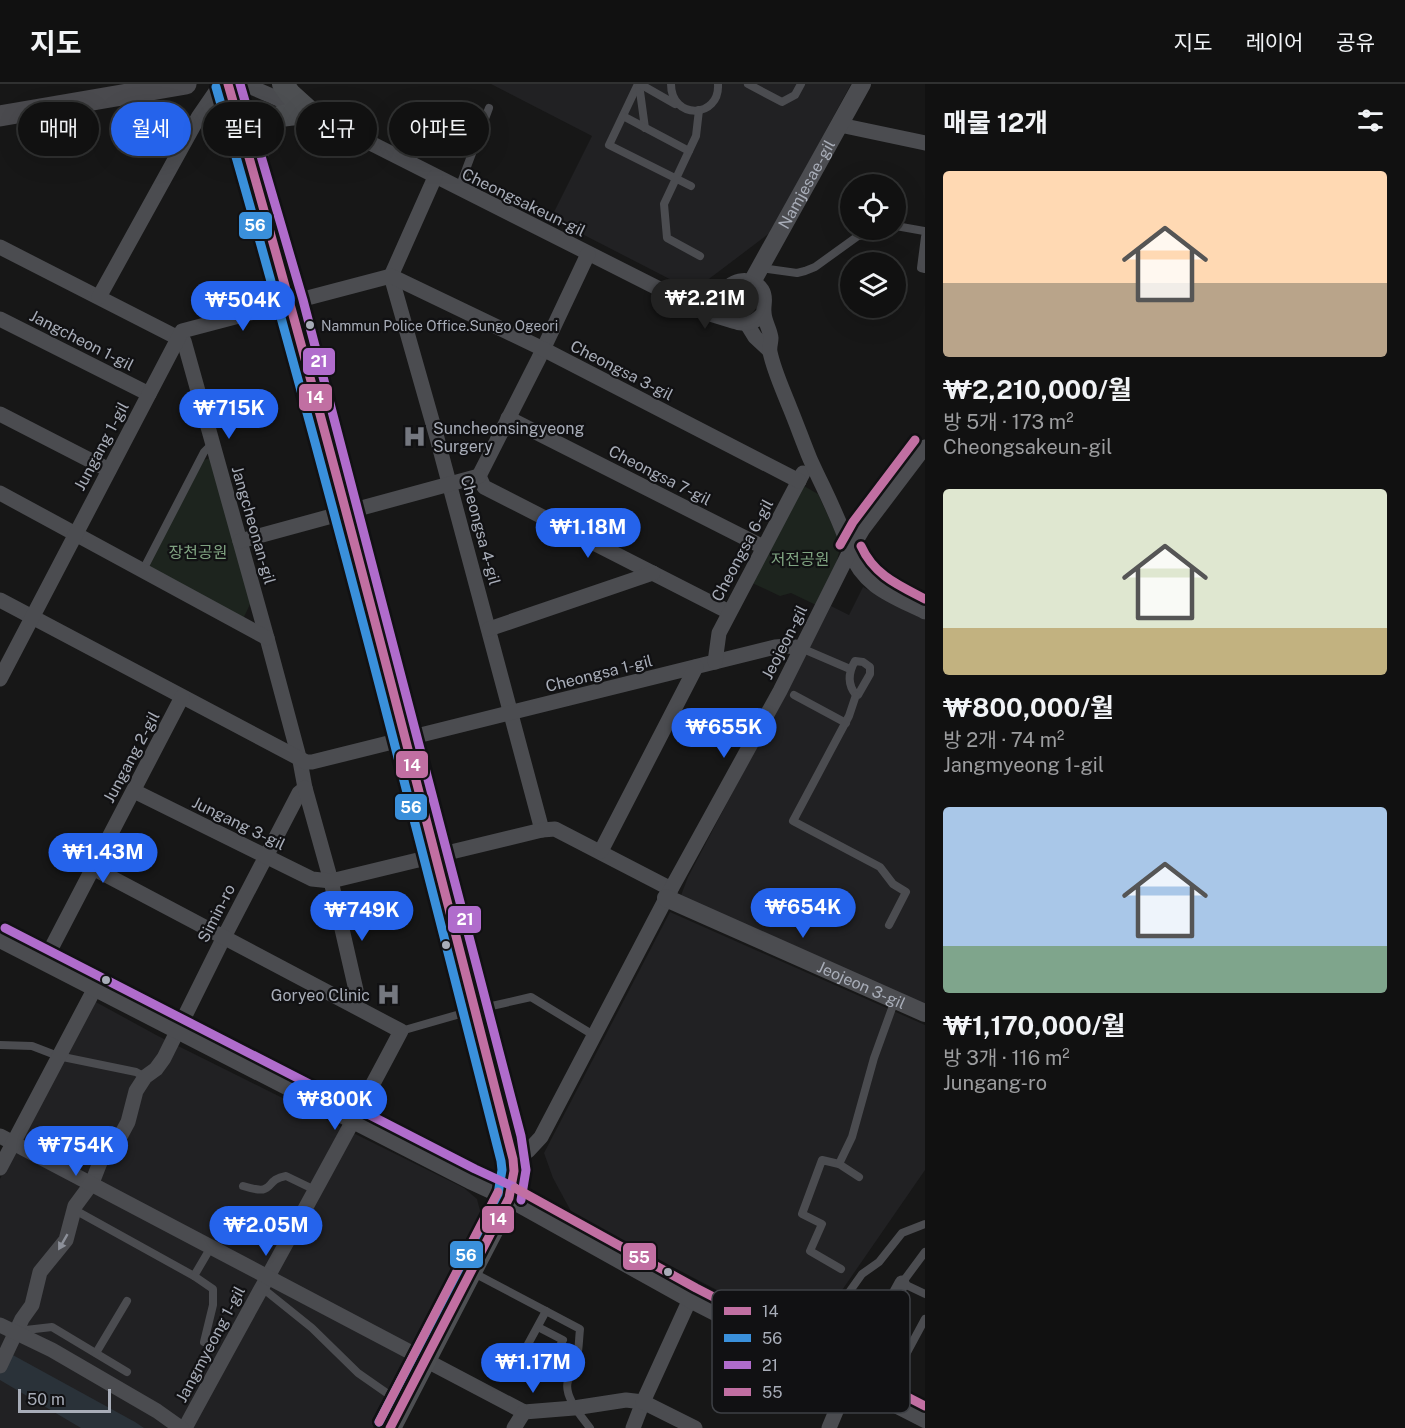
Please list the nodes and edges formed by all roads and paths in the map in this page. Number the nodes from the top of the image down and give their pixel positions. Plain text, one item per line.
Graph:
1 (186, 84) edge
2 (221, 84) edge
3 (228, 84) edge
4 (244, 84) edge
5 (283, 84) edge
6 (639, 84) edge
7 (670, 84) edge
8 (718, 84) edge
9 (748, 84) edge
10 (801, 84) edge
11 (862, 84) edge
12 (152, 88) edge
13 (299, 102) edge
14 (296, 107) edge
15 (683, 108) junction
16 (699, 110) junction
17 (296, 114) edge
18 (0, 116) edge
19 (623, 116) junction
20 (840, 125) junction
21 (645, 128) junction
22 (925, 143) edge
23 (377, 147) edge
24 (689, 151) junction
25 (471, 156) edge
26 (435, 177) junction
27 (255, 179) junction
28 (675, 179) junction
29 (691, 186) dead end
30 (458, 189) junction
31 (906, 228) edge
32 (925, 235) edge
33 (852, 240) edge
34 (0, 247) edge
35 (588, 254) junction
36 (700, 256) dead end
37 (925, 269) edge
38 (756, 275) junction
39 (391, 276) junction
40 (723, 296) junction
41 (99, 297) junction
42 (291, 303) junction
43 (691, 304) junction
44 (764, 312) junction
45 (0, 319) edge
46 (740, 322) junction
47 (178, 338) junction
48 (543, 349) junction
49 (769, 350) junction
50 (148, 394) junction
51 (0, 414) edge
52 (508, 418) junction
53 (213, 443) junction
54 (925, 447) edge
55 (811, 459) junction
56 (109, 470) junction
57 (479, 476) junction
58 (799, 481) junction
59 (450, 485) junction
60 (0, 493) edge
61 (345, 512) junction
62 (76, 533) junction
63 (240, 541) junction
64 (763, 547) junction
65 (850, 551) junction
66 (143, 570) junction
67 (653, 573) junction
68 (0, 600) edge
69 (729, 612) junction
70 (925, 612) edge
71 (33, 617) junction
72 (489, 629) junction
73 (267, 638) junction
74 (801, 648) junction
75 (715, 662) junction
76 (696, 667) junction
77 (850, 669) junction
78 (0, 679) edge
79 (794, 695) dead end
80 (856, 695) junction
81 (182, 697) junction
82 (511, 713) junction
83 (846, 723) junction
84 (406, 739) junction
85 (300, 760) junction
86 (305, 788) junction
87 (134, 791) junction
88 (542, 830) junction
89 (601, 851) junction
90 (265, 857) junction
91 (435, 857) junction
92 (93, 868) junction
93 (331, 882) junction
94 (669, 894) junction
95 (889, 925) dead end
96 (224, 937) junction
97 (0, 939) edge
98 (44, 962) junction
99 (95, 988) junction
100 (896, 999) junction
101 (357, 1008) junction
102 (474, 1010) junction
103 (925, 1013) edge
104 (178, 1029) junction
105 (401, 1031) junction
106 (595, 1036) junction
107 (0, 1045) edge
108 (58, 1056) junction
109 (145, 1077) junction
110 (354, 1120) junction
111 (6, 1139) edge
112 (513, 1159) junction
113 (839, 1164) junction
114 (0, 1168) edge
115 (859, 1177) dead end
116 (92, 1183) junction
117 (243, 1186) dead end
118 (315, 1190) junction
119 (509, 1198) junction
120 (73, 1209) junction
121 (925, 1224) edge
122 (212, 1246) junction
123 (925, 1252) edge
124 (841, 1269) dead end
125 (471, 1271) junction
126 (194, 1276) junction
127 (264, 1282) junction
128 (902, 1282) junction
129 (851, 1290) edge
130 (898, 1290) edge
131 (925, 1294) edge
132 (690, 1299) junction
133 (127, 1301) dead end
134 (712, 1310) edge
135 (546, 1311) junction
136 (925, 1319) edge
137 (0, 1325) edge
138 (537, 1327) junction
139 (14, 1337) junction
140 (204, 1342) dead end
141 (910, 1347) edge
142 (96, 1353) junction
143 (521, 1357) dead end
144 (425, 1360) junction
145 (0, 1366) edge
146 (127, 1372) dead end
147 (544, 1376) dead end
148 (643, 1402) junction
149 (403, 1404) junction
150 (574, 1408) junction
151 (910, 1411) edge
152 (524, 1412) junction
153 (835, 1413) edge
154 (925, 1419) edge
155 (181, 1428) edge
156 (185, 1428) edge
157 (390, 1428) edge
158 (514, 1428) edge
159 (590, 1428) edge
160 (633, 1428) edge
161 (695, 1428) edge
162 (829, 1428) edge

1 - 12 main road
2 - 41 street
3 - 27 main road
4 - 14 street, Cheongsakeun-gil
5 - 13 main road
6 - 15 lane
6 - 19 lane
6 - 21 lane
7 - 15 lane
8 - 16 lane
9 - 10 lane
11 - 20 street, Namjesae-gil
12 - 18 main road
15 - 16 lane
16 - 24 lane
17 - 27 main road
19 - 21 lane
19 - 28 lane
20 - 22 street
20 - 38 street, Namjesae-gil
21 - 24 lane
23 - 26 street, Cheongsakeun-gil
24 - 28 lane
25 - 30 lane
26 - 30 street, Cheongsakeun-gil
26 - 39 street
27 - 42 main road
28 - 29 lane
28 - 36 lane
30 - 35 street, Cheongsakeun-gil
31 - 32 lane
32 - 37 lane
33 - 38 lane
34 - 41 street
35 - 43 street, Cheongsakeun-gil
35 - 48 street
38 - 40 street
38 - 44 street
39 - 42 street
39 - 48 street, Cheongsa 3-gil
39 - 59 street, Cheongsa 4-gil
40 - 43 street
40 - 46 street
41 - 47 street
42 - 47 street
42 - 61 main road
43 - 46 street, Cheongsakeun-gil
44 - 46 street
44 - 49 street
45 - 50 street, Jangcheon 1-gil
46 - 49 street
47 - 50 street, Jungang 1-gil
47 - 53 street, Jangcheonan-gil
48 - 52 street
48 - 58 street, Cheongsa 3-gil
49 - 55 street
50 - 56 street, Jungang 1-gil
51 - 56 street
52 - 57 street
52 - 64 street, Cheongsa 7-gil
53 - 63 street, Jangcheonan-gil
53 - 66 lane
54 - 65 street, Jeojeon-gil
55 - 58 street, Cheongsa 6-gil
55 - 65 street
56 - 62 street, Jungang 1-gil
57 - 59 street
57 - 67 street
58 - 64 street, Cheongsa 6-gil
59 - 61 street
59 - 72 street, Cheongsa 4-gil
60 - 62 street
61 - 63 street
61 - 84 main road
62 - 66 street
62 - 71 street, Jungang 1-gil
63 - 73 street, Jangcheonan-gil
64 - 69 street, Cheongsa 6-gil
65 - 70 street
65 - 74 street, Jeojeon-gil
66 - 73 street
67 - 69 street
67 - 72 street
68 - 71 street
69 - 75 street, Cheongsa 6-gil
71 - 78 street, Jungang 1-gil
71 - 81 street
72 - 82 street, Cheongsa 4-gil
73 - 85 street, Jangcheonan-gil
74 - 75 street, Cheongsa 1-gil
74 - 77 lane
74 - 94 street, Jeojeon-gil
75 - 76 street, Cheongsa 1-gil
76 - 82 street, Cheongsa 1-gil
76 - 89 street
77 - 80 lane
77 - 80 lane
79 - 83 lane
80 - 83 lane
81 - 85 street
81 - 87 street, Jungang 2-gil
82 - 84 street, Cheongsa 1-gil
82 - 88 street, Cheongsa 4-gil
83 - 95 lane
84 - 85 street
84 - 91 main road
85 - 86 street
86 - 90 street, Simin-ro
86 - 93 street
87 - 90 street, Jungang 3-gil
87 - 92 street, Jungang 2-gil
88 - 89 street, Jeojeon 3-gil
88 - 91 street, Jeojeon 3-gil
89 - 94 street, Jeojeon 3-gil
90 - 93 street, Jungang 3-gil
90 - 96 street, Simin-ro
91 - 93 street, Jungang 3-gil
91 - 102 main road
92 - 96 street
92 - 98 street, Jungang 2-gil
93 - 101 street
94 - 100 street, Jeojeon 3-gil
94 - 106 street, Jeojeon-gil
96 - 101 street
96 - 104 street, Simin-ro
97 - 98 street
98 - 99 street
99 - 104 street
99 - 108 street
100 - 103 street, Jeojeon 3-gil
100 - 113 lane
101 - 105 street
102 - 105 lane
102 - 106 lane
102 - 112 main road
104 - 109 street, Simin-ro
104 - 110 street
105 - 110 street, Jangmyeong 1-gil
106 - 112 street, Jeojeon-gil
107 - 108 lane
108 - 109 lane
108 - 111 street
109 - 116 street, Simin-ro
110 - 118 street, Jangmyeong 1-gil
110 - 119 street
111 - 114 street
111 - 116 street
112 - 119 main road
113 - 115 lane
113 - 124 lane
116 - 120 street, Simin-ro
116 - 122 street
117 - 118 lane
118 - 127 street, Jangmyeong 1-gil
119 - 125 main road
119 - 132 street
120 - 126 lane
120 -> 139 street, Simin-ro
121 - 129 lane
122 - 126 lane
122 - 127 street
123 - 128 lane
125 - 135 lane
125 - 144 main road
126 - 140 lane
127 - 144 street
127 - 149 lane
127 - 156 street, Jangmyeong 1-gil
128 - 130 street
128 - 131 lane
132 - 134 street
132 - 148 street
133 - 142 lane
135 - 138 lane
135 - 150 lane
136 - 141 lane
137 - 139 street
138 - 143 lane
138 - 147 lane
139 - 142 lane
139 - 145 street, Simin-ro
139 - 155 street
142 - 146 lane
144 - 149 main road
144 - 152 street
148 - 150 street
148 - 160 street
148 - 161 street
149 - 157 main road
150 - 152 street
150 - 159 lane
151 - 154 street
152 - 158 street
153 - 162 street

